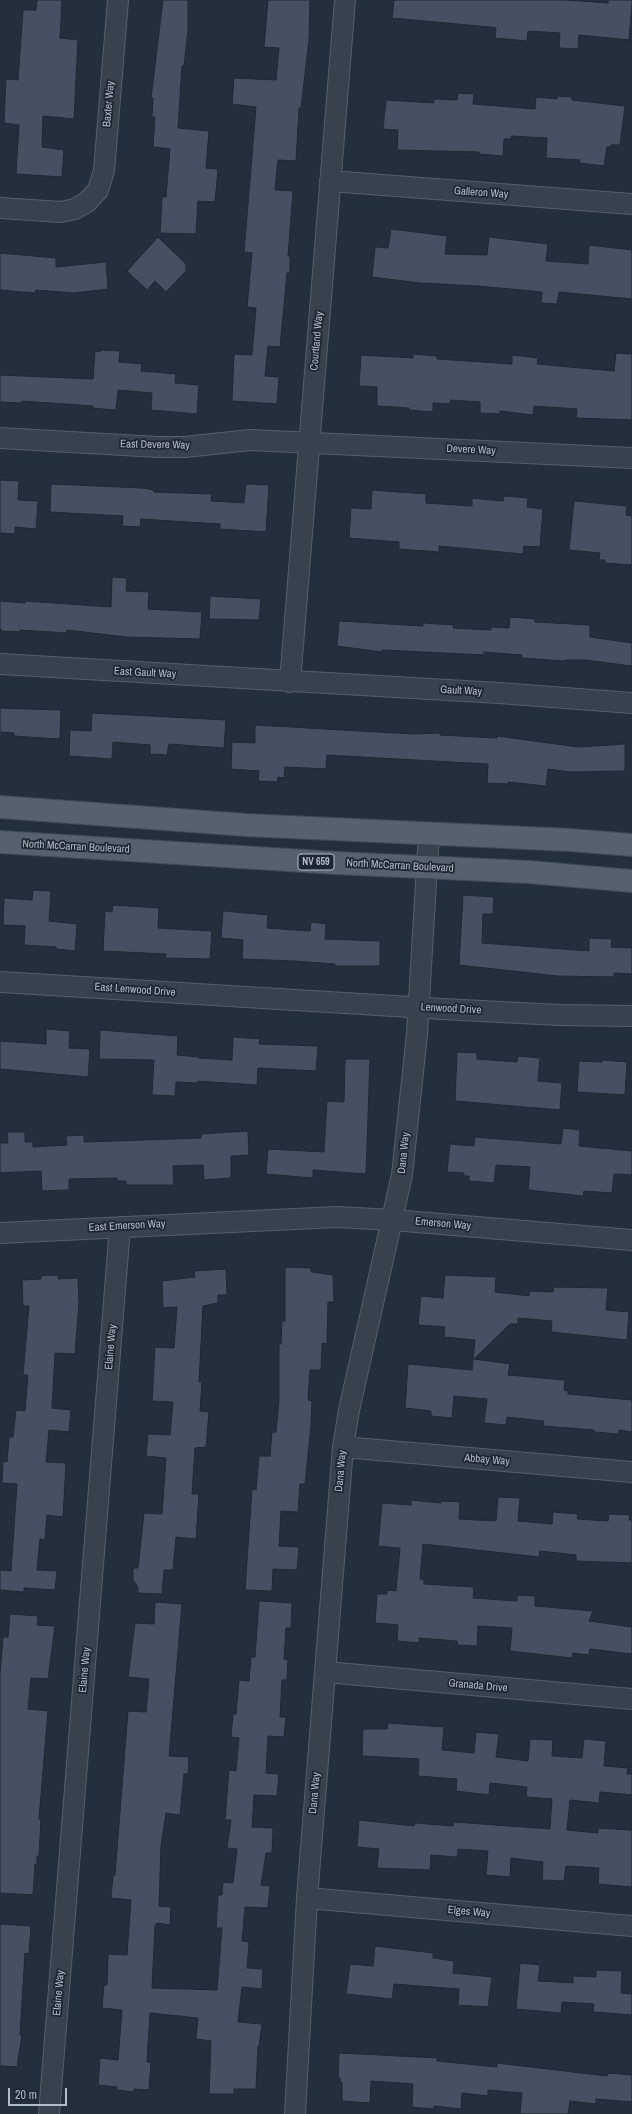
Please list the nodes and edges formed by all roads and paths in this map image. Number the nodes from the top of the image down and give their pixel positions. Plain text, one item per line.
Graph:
1 (118, 0) edge
2 (345, 0) edge
3 (330, 181) junction
4 (632, 204) edge
5 (0, 208) edge
6 (0, 438) edge
7 (309, 443) junction
8 (632, 458) edge
9 (0, 664) edge
10 (290, 682) junction
11 (632, 703) edge
12 (0, 807) edge
13 (429, 833) junction
14 (0, 842) edge
15 (632, 845) edge
16 (427, 866) junction
17 (632, 881) edge
18 (0, 982) edge
19 (270, 998) joint
20 (419, 1007) junction
21 (632, 1016) edge
22 (254, 1220) joint
23 (393, 1220) junction
24 (120, 1227) junction
25 (0, 1232) edge
26 (632, 1240) edge
27 (343, 1447) junction
28 (632, 1472) edge
29 (325, 1672) junction
30 (632, 1699) edge
31 (307, 1898) junction
32 (632, 1926) edge
33 (49, 2114) edge
34 (295, 2114) edge

1 - 5 street, Baxter Way
2 - 3 street, Courtland Way
3 - 4 street, Galleron Way
3 - 7 street, Courtland Way
6 - 7 street, East Devere Way
7 - 8 street, Devere Way
7 - 10 street, Courtland Way
9 - 10 street, East Gault Way
10 - 11 street, Gault Way
12 - 13 main road
13 - 15 main road
13 - 16 street, Dana Way
14 - 16 main road, North McCarran Boulevard / NV 659
16 - 17 main road, North McCarran Boulevard / NV 659
16 - 20 street, Dana Way
18 - 19 street, East Lenwood Drive
19 - 20 street, Lenwood Drive
20 - 21 street, Lenwood Drive
20 - 23 street, Dana Way
22 - 23 street, Emerson Way
22 - 24 street, East Emerson Way
23 - 26 street, Emerson Way
23 - 27 street, Dana Way
24 - 25 street, East Emerson Way
24 - 33 street, Elaine Way
27 - 28 street, Abbay Way
27 - 29 street, Dana Way
29 - 30 street, Granada Drive
29 - 31 street, Dana Way
31 - 32 street, Elges Way
31 - 34 street, Dana Way

